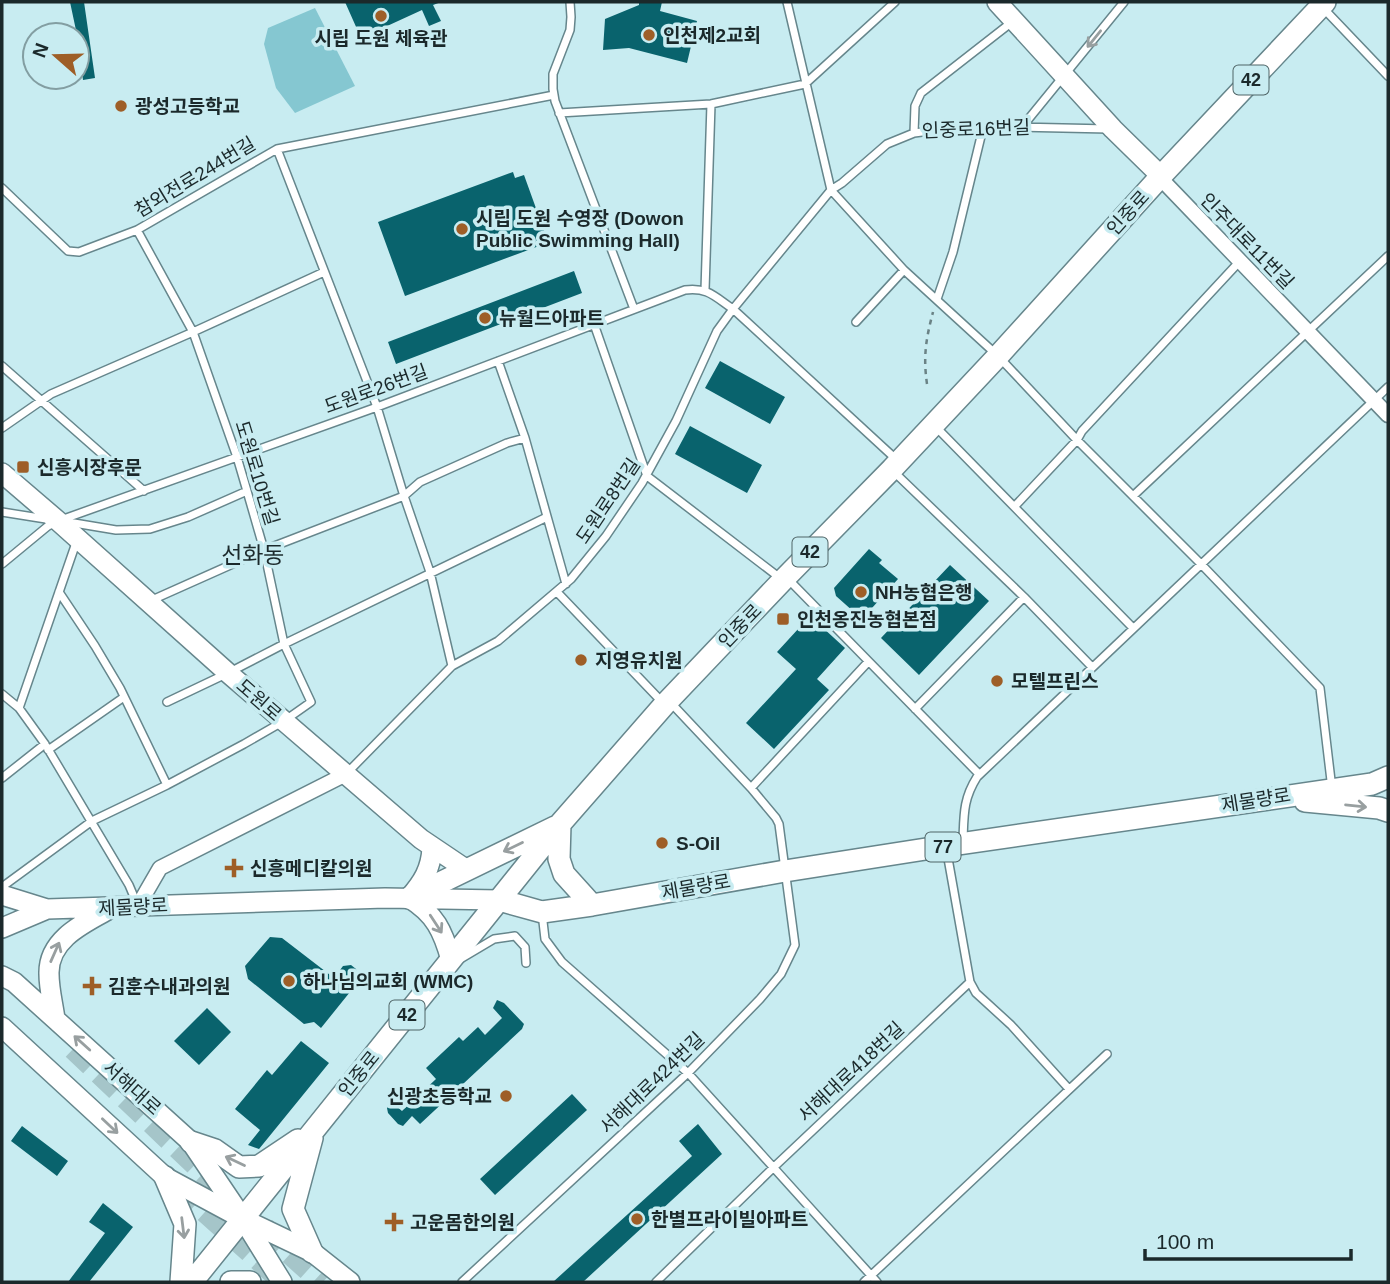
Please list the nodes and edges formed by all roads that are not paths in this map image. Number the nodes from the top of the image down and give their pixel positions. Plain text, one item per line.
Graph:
1 (569, 2) edge
2 (787, 2) edge
3 (895, 2) edge
4 (997, 2) edge
5 (1124, 2) edge
6 (1320, 7) edge
7 (1014, 21) junction
8 (1064, 76) junction
9 (1388, 76) edge
10 (806, 84) junction
11 (554, 95) junction
12 (711, 104) junction
13 (559, 113) junction
14 (1021, 127) junction
15 (983, 128) junction
16 (1113, 129) junction
17 (914, 133) junction
18 (277, 149) junction
19 (1161, 176) junction
20 (2, 188) edge
21 (831, 190) junction
22 (137, 230) junction
23 (1388, 256) edge
24 (1240, 261) junction
25 (904, 270) junction
26 (324, 272) junction
27 (705, 290) junction
28 (937, 299) junction
29 (634, 309) junction
30 (733, 309) junction
31 (856, 322) dead end
32 (594, 324) junction
33 (1307, 331) junction
34 (193, 332) junction
35 (998, 356) junction
36 (498, 361) junction
37 (2, 366) edge
38 (1388, 387) edge
39 (41, 400) junction
40 (1374, 401) junction
41 (377, 407) junction
42 (1388, 415) edge
43 (933, 424) junction
44 (2, 428) edge
45 (525, 438) junction
46 (1077, 440) junction
47 (237, 457) junction
48 (895, 466) junction
49 (2, 473) edge
50 (647, 475) junction
51 (144, 491) junction
52 (247, 491) junction
53 (404, 496) junction
54 (1133, 496) junction
55 (1015, 506) junction
56 (2, 512) edge
57 (547, 517) junction
58 (58, 521) junction
59 (77, 540) junction
60 (264, 550) junction
61 (2, 564) edge
62 (1201, 564) junction
63 (430, 572) junction
64 (785, 578) junction
65 (566, 584) junction
66 (60, 592) junction
67 (557, 592) junction
68 (1024, 597) junction
69 (148, 602) junction
70 (1133, 628) junction
71 (284, 644) junction
72 (868, 662) junction
73 (452, 666) junction
74 (1092, 667) junction
75 (228, 673) junction
76 (2, 694) edge
77 (124, 697) junction
78 (167, 702) dead end
79 (667, 702) junction
80 (19, 708) junction
81 (915, 709) junction
82 (284, 721) junction
83 (46, 747) junction
84 (346, 774) junction
85 (979, 775) junction
86 (1388, 777) edge
87 (2, 778) edge
88 (167, 785) junction
89 (751, 788) junction
90 (1332, 789) junction
91 (1275, 797) junction
92 (1388, 811) edge
93 (92, 821) junction
94 (560, 824) junction
95 (954, 845) junction
96 (432, 848) junction
97 (467, 870) junction
98 (785, 871) junction
99 (2, 887) edge
100 (2, 895) edge
101 (409, 898) junction
102 (499, 900) junction
103 (592, 905) junction
104 (138, 906) junction
105 (110, 908) junction
106 (47, 909) junction
107 (542, 912) junction
108 (2, 928) edge
109 (526, 963) dead end
110 (447, 964) junction
111 (2, 976) edge
112 (971, 982) junction
113 (55, 1019) junction
114 (2, 1028) edge
115 (1107, 1054) dead end
116 (688, 1073) junction
117 (1069, 1089) junction
118 (315, 1129) junction
119 (191, 1142) junction
120 (774, 1167) junction
121 (165, 1177) junction
122 (243, 1219) junction
123 (312, 1252) junction
124 (874, 1279) edge
125 (181, 1282) edge
126 (192, 1282) edge
127 (231, 1282) edge
128 (250, 1282) edge
129 (282, 1282) edge
130 (350, 1282) edge
131 (462, 1282) edge
132 (656, 1282) edge
133 (864, 1282) edge

1 - 11 lane
2 - 10 lane
3 - 10 lane
4 - 7 main road
5 -> 8 lane
6 - 9 lane
6 - 19 main road, 인중로 / 42
7 - 8 main road
7 - 17 lane, 인중로16번길
8 - 14 lane
8 - 16 main road
10 - 12 lane
10 - 21 lane
11 - 13 lane
11 - 18 lane, 참외전로244번길
12 - 13 lane
12 - 27 lane
13 - 29 lane
14 - 15 lane, 인중로16번길
14 - 16 lane, 인중로16번길
15 - 17 lane, 인중로16번길
15 - 28 lane
16 - 19 main road
17 - 21 lane, 도원로8번길
18 - 22 lane, 참외전로244번길
18 - 26 lane
19 - 24 street, 인주대로11번길
19 - 35 main road, 인중로 / 42
20 - 22 lane, 참외전로244번길
21 - 25 lane
21 - 30 lane, 도원로8번길
22 - 34 lane, 도원로10번길
23 - 33 lane
24 - 33 street, 인주대로11번길
24 - 46 lane
25 - 28 lane
25 - 31 lane
26 - 34 lane
26 - 41 lane
27 - 29 lane, 도원로26번길
27 - 30 lane
28 - 35 lane
29 - 32 lane, 도원로26번길
30 - 48 lane
30 - 50 lane, 도원로8번길
32 - 36 lane, 도원로26번길
32 - 50 lane
33 - 40 street, 인주대로11번길
33 - 54 lane
34 - 39 lane
34 - 47 lane, 도원로10번길
35 - 43 main road, 인중로 / 42
35 - 46 lane
36 - 41 lane, 도원로26번길
36 - 45 lane
37 - 39 lane
38 - 40 lane
39 - 44 lane
39 - 51 lane
40 - 42 street, 인주대로11번길
40 - 62 lane
41 - 47 lane, 도원로26번길
41 - 53 lane
43 - 48 main road, 인중로 / 42
43 - 55 lane
45 - 53 lane
45 - 57 lane
46 - 54 lane
46 - 55 lane
47 - 51 lane, 도원로26번길
47 - 52 lane, 도원로10번길
48 - 64 main road, 인중로 / 42
48 - 68 lane
49 - 58 main road, 도원로
50 - 64 lane
50 - 65 lane, 도원로8번길
51 - 58 lane, 도원로26번길
52 - 58 lane
52 - 60 lane, 도원로10번길
53 - 60 lane
53 - 63 lane
54 - 62 lane
55 - 70 lane
56 - 58 lane
57 - 63 lane
57 - 65 lane
58 - 59 main road, 도원로
58 - 61 lane
59 - 66 lane
59 - 69 main road, 도원로
60 - 69 lane
60 - 71 lane, 도원로10번길
62 - 70 lane
62 - 90 lane
63 - 71 lane
63 - 73 lane
64 - 72 lane
64 - 79 main road, 인중로 / 42
65 - 67 lane, 도원로8번길
66 - 77 lane
66 - 80 lane
67 - 73 lane, 도원로8번길
67 - 79 lane, 서해대로424번길
68 - 74 lane
68 - 81 lane
69 - 75 main road, 도원로
70 - 74 lane
71 - 75 lane
71 - 82 lane, 도원로10번길
72 - 81 lane
72 - 89 lane
73 - 84 lane, 도원로8번길
74 - 85 lane
75 - 78 lane
75 - 82 main road, 도원로
76 - 80 lane
77 - 83 lane
77 - 88 lane
79 - 89 lane, 서해대로424번길
79 - 94 main road, 인중로 / 42
80 - 83 lane
81 - 85 lane
82 - 84 main road, 도원로
82 - 88 lane
83 - 87 lane
83 - 93 lane
84 - 96 main road, 도원로
84 - 104 street
85 - 95 lane
86 - 90 main road, 제물량로 / 77
88 - 93 lane
89 - 98 lane, 서해대로424번길
90 - 91 main road, 제물량로 / 77
91 -> 92 main road
91 - 95 main road, 제물량로 / 77
93 - 99 lane
93 - 104 lane
94 -> 97 main road
94 - 102 main road, 인중로 / 42
94 - 103 main road
95 - 98 main road, 제물량로 / 77
95 - 112 lane
96 - 97 main road, 도원로
96 - 101 main road
97 - 101 main road
98 - 103 main road, 제물량로 / 77
98 - 116 lane, 서해대로424번길
100 - 106 main road
101 - 102 main road, 제물량로
101 - 104 main road, 제물량로
101 -> 110 main road
102 - 107 main road, 제물량로 / 77
102 - 110 main road, 인중로 / 42
103 - 107 main road, 제물량로 / 77
104 - 105 main road, 제물량로
105 - 106 main road, 제물량로
113 -> 105 main road
106 - 108 main road, 제물량로
107 - 116 lane
109 - 110 lane
110 - 118 main road, 인중로 / 42
111 - 113 main road, 서해대로
112 - 117 lane
112 - 120 lane, 서해대로418번길
119 -> 113 main road, 서해대로
114 -> 121 main road, 서해대로
115 - 117 lane
116 - 120 lane
116 - 131 lane, 서해대로424번길
117 - 124 lane
118 -> 119 main road
118 - 122 main road, 인중로 / 42
118 - 123 main road
119 - 122 main road, 서해대로
120 - 124 lane
120 - 132 lane, 서해대로418번길
121 - 122 main road, 서해대로
121 -> 125 main road
122 - 123 main road, 서해대로
122 - 126 main road, 인중로 / 42
122 - 129 main road, 서해대로
123 - 130 main road, 서해대로
124 - 133 lane
127 - 128 main road

